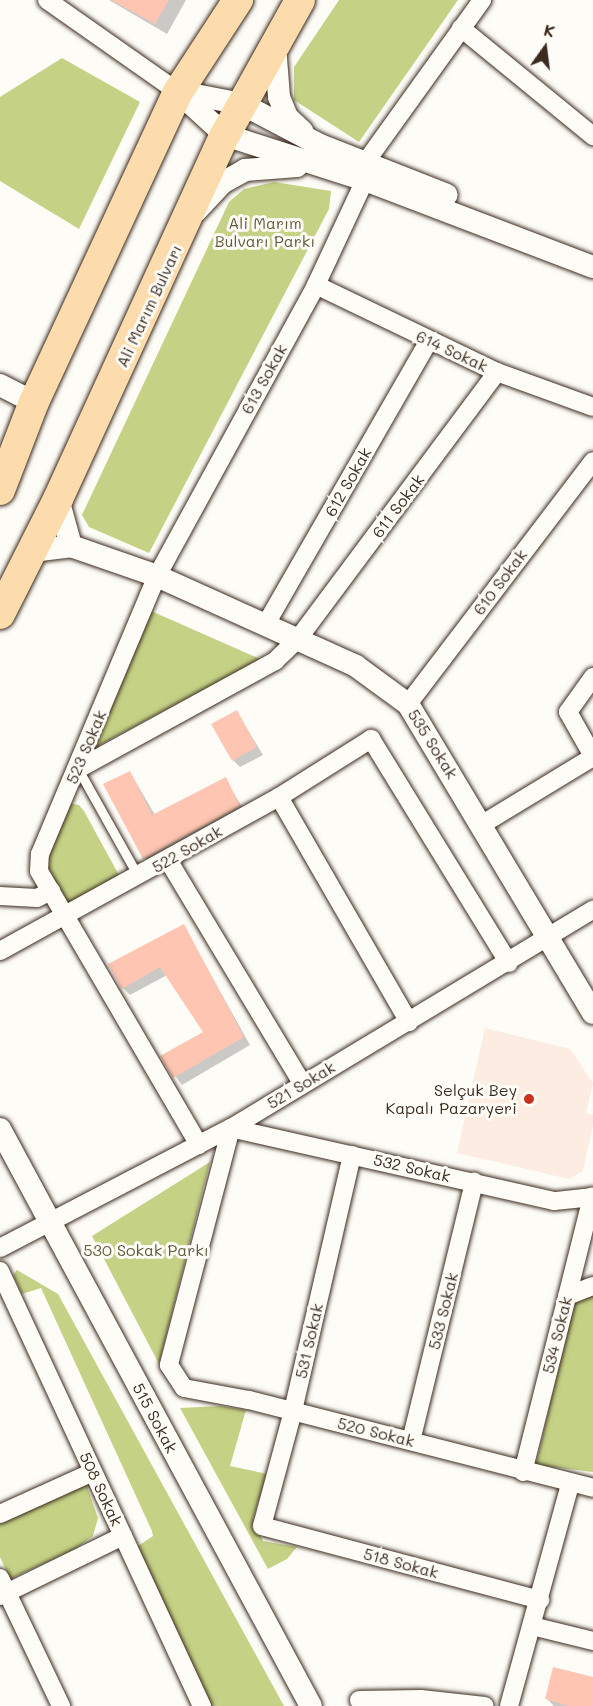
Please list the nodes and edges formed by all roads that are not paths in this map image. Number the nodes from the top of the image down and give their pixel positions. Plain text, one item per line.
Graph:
1 (47, 0) edge
2 (238, 0) edge
3 (300, 0) edge
4 (482, 0) edge
5 (461, 28) junction
6 (275, 45) junction
7 (178, 92) junction
8 (242, 105) junction
9 (225, 135) junction
10 (593, 136) edge
11 (320, 145) junction
12 (326, 167) junction
13 (365, 172) junction
14 (190, 216) junction
15 (593, 251) edge
16 (593, 267) edge
17 (316, 285) junction
18 (429, 341) junction
19 (497, 372) junction
20 (0, 385) edge
21 (34, 402) junction
22 (593, 407) edge
23 (593, 461) edge
24 (0, 489) edge
25 (58, 499) junction
26 (71, 546) junction
27 (32, 551) junction
28 (157, 576) junction
29 (0, 614) edge
30 (266, 624) junction
31 (298, 639) junction
32 (593, 677) edge
33 (408, 704) junction
34 (593, 757) edge
35 (78, 769) junction
36 (279, 797) junction
37 (482, 825) junction
38 (168, 860) junction
39 (138, 876) junction
40 (51, 891) junction
41 (0, 896) edge
42 (593, 910) edge
43 (66, 916) junction
44 (546, 937) junction
45 (0, 951) edge
46 (509, 963) junction
47 (593, 1013) edge
48 (409, 1022) junction
49 (302, 1083) junction
50 (231, 1128) junction
51 (0, 1129) edge
52 (199, 1145) junction
53 (352, 1155) junction
54 (474, 1182) junction
55 (592, 1197) edge
56 (50, 1224) junction
57 (0, 1248) edge
58 (0, 1271) edge
59 (593, 1286) edge
60 (567, 1296) junction
61 (293, 1411) junction
62 (411, 1440) junction
63 (93, 1472) junction
64 (523, 1472) junction
65 (570, 1484) junction
66 (593, 1488) edge
67 (0, 1514) edge
68 (262, 1526) joint
69 (123, 1536) junction
70 (2, 1589) edge
71 (540, 1600) junction
72 (532, 1626) junction
73 (593, 1641) edge
74 (359, 1700) dead end
75 (61, 1706) edge
76 (202, 1706) edge
77 (311, 1706) edge
78 (485, 1706) edge
79 (510, 1706) edge

1 - 7 street
2 - 7 main road
3 - 6 main road, Ali Marım Bulvarı
4 - 5 street, 613 Sokak
5 - 10 street
5 - 13 street, 613 Sokak
6 - 8 main road, Ali Marım Bulvarı
6 - 11 street
7 - 8 street
7 - 9 street
7 - 21 main road
8 - 9 main road, Ali Marım Bulvarı
8 - 11 street
9 - 12 street
9 - 14 main road, Ali Marım Bulvarı
11 - 13 street
12 - 13 street
12 - 14 street
13 - 15 street
13 - 16 street
13 - 17 street, 613 Sokak
14 - 25 main road, Ali Marım Bulvarı
17 - 18 street, 614 Sokak
17 - 28 street, 613 Sokak
18 - 19 street, 614 Sokak
18 - 30 street, 612 Sokak
19 - 22 street, 614 Sokak
19 - 31 street, 611 Sokak
20 - 21 street
21 - 24 main road
23 - 33 street, 610 Sokak
25 - 26 street
25 - 27 main road, Ali Marım Bulvarı
26 - 27 street
26 - 28 street, 535 Sokak
27 - 29 main road, Ali Marım Bulvarı
28 - 30 street, 535 Sokak
28 - 35 street, 523 Sokak
30 - 31 street, 535 Sokak
31 - 33 street, 535 Sokak
31 - 35 street, 611 Sokak
32 - 34 street
33 - 37 street, 535 Sokak
34 - 37 street
35 - 39 lane
35 - 40 street, 523 Sokak
36 - 38 street, 522 Sokak
36 - 46 street, 522 Sokak
36 - 48 street
37 - 44 street, 535 Sokak
38 - 39 street, 522 Sokak
38 - 49 street
39 - 43 street, 522 Sokak
40 - 41 street
40 - 43 street, 523 Sokak
42 - 44 street, 521 Sokak
43 - 45 street, 522 Sokak
43 - 52 street, 523 Sokak
44 - 46 street, 521 Sokak
44 - 47 street, 535 Sokak
46 - 48 street, 521 Sokak
48 - 49 street, 521 Sokak
49 - 50 street, 521 Sokak
50 - 52 street, 521 Sokak
50 - 53 street, 532 Sokak
50 - 61 street, 520 Sokak
51 - 56 street, 515 Sokak
52 - 56 street, 521 Sokak
53 - 54 street, 532 Sokak
53 - 61 street, 531 Sokak
54 - 55 street, 532 Sokak
54 - 62 street, 533 Sokak
55 - 60 street, 534 Sokak
56 - 57 street, 521 Sokak
56 - 77 street, 515 Sokak
58 - 63 street, 508 Sokak
59 - 60 street
60 - 64 street, 534 Sokak
61 - 62 street, 520 Sokak
61 - 68 street, 531 Sokak
62 - 64 street, 520 Sokak
63 - 67 street
63 - 69 street, 508 Sokak
64 - 65 street, 520 Sokak
65 - 66 street, 520 Sokak
65 - 71 street
68 - 71 street, 518 Sokak
69 - 70 street
69 - 76 street, 508 Sokak
70 - 75 street
71 - 72 street
72 - 73 street
72 - 79 street
74 - 78 street

